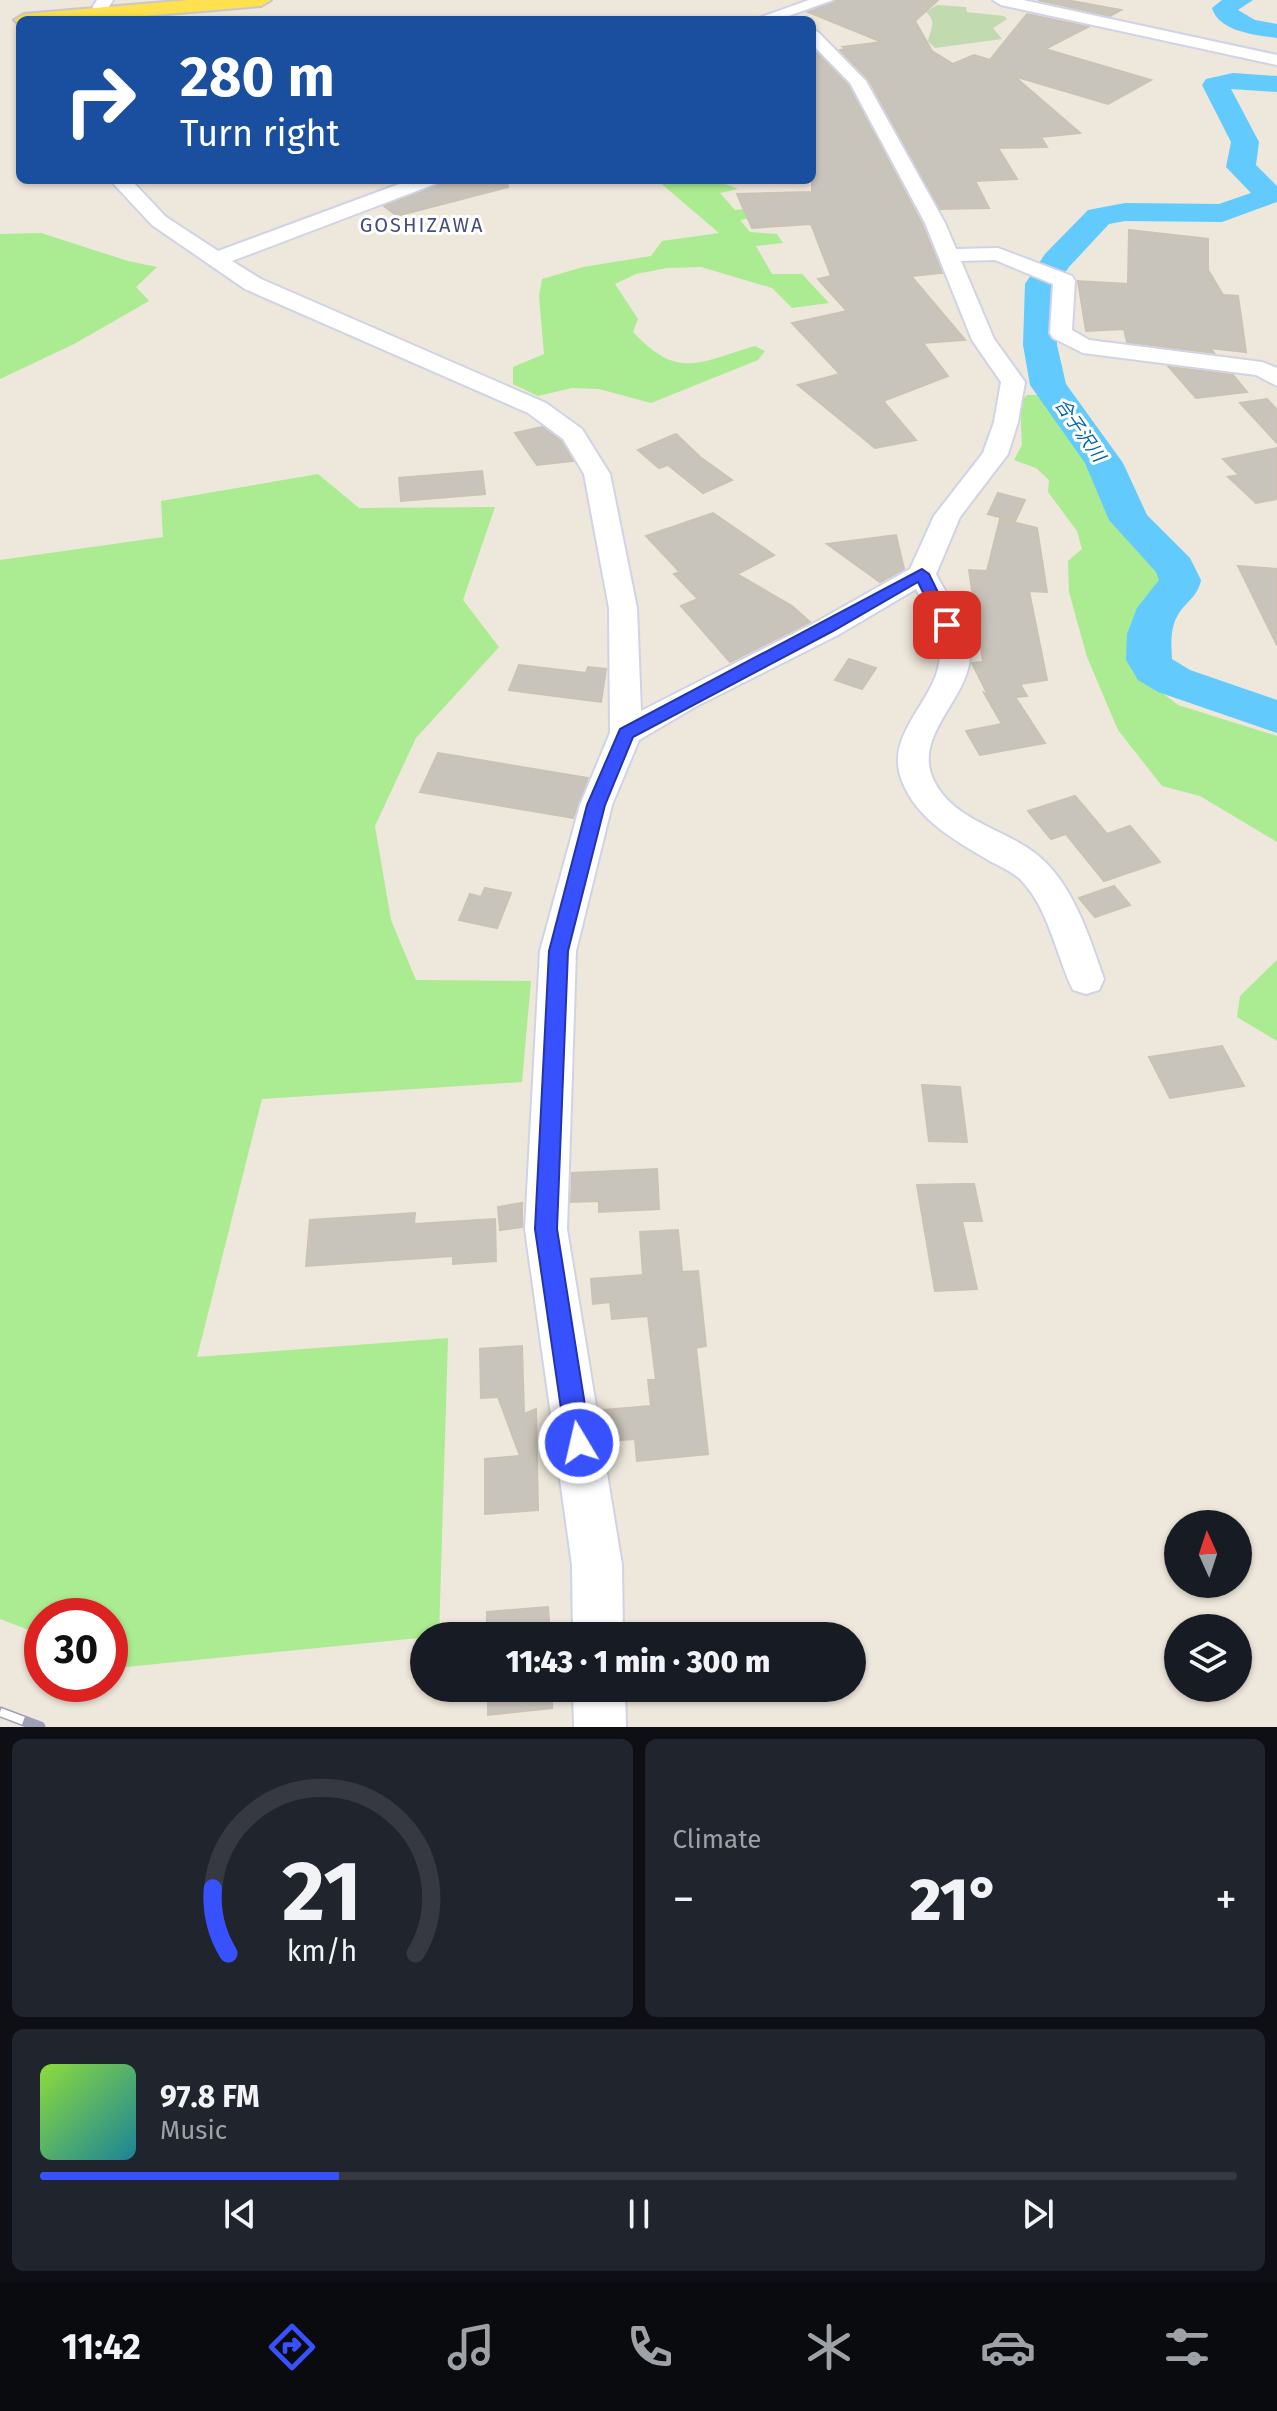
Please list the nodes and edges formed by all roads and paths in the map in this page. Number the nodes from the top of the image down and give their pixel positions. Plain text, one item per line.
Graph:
1 (261, 0) edge
2 (825, 0) edge
3 (1001, 0) edge
4 (98, 11) edge
5 (56, 16) edge
6 (791, 16) edge
7 (816, 39) edge
8 (1277, 60) edge
9 (124, 184) edge
10 (417, 184) edge
11 (949, 255) junction
12 (215, 260) junction
13 (1277, 379) edge
14 (922, 574) junction
15 (626, 733) junction
16 (1086, 979) dead end
17 (598, 1622) edge
18 (599, 1702) edge
19 (600, 1727) edge

1 - 4 main road
2 - 6 street
3 - 8 street
4 - 5 main road
7 - 11 street
9 - 12 street
10 - 12 street
11 - 13 street
11 - 14 street
12 - 15 street
14 - 15 street
14 - 16 street
15 - 17 street
18 - 19 street

